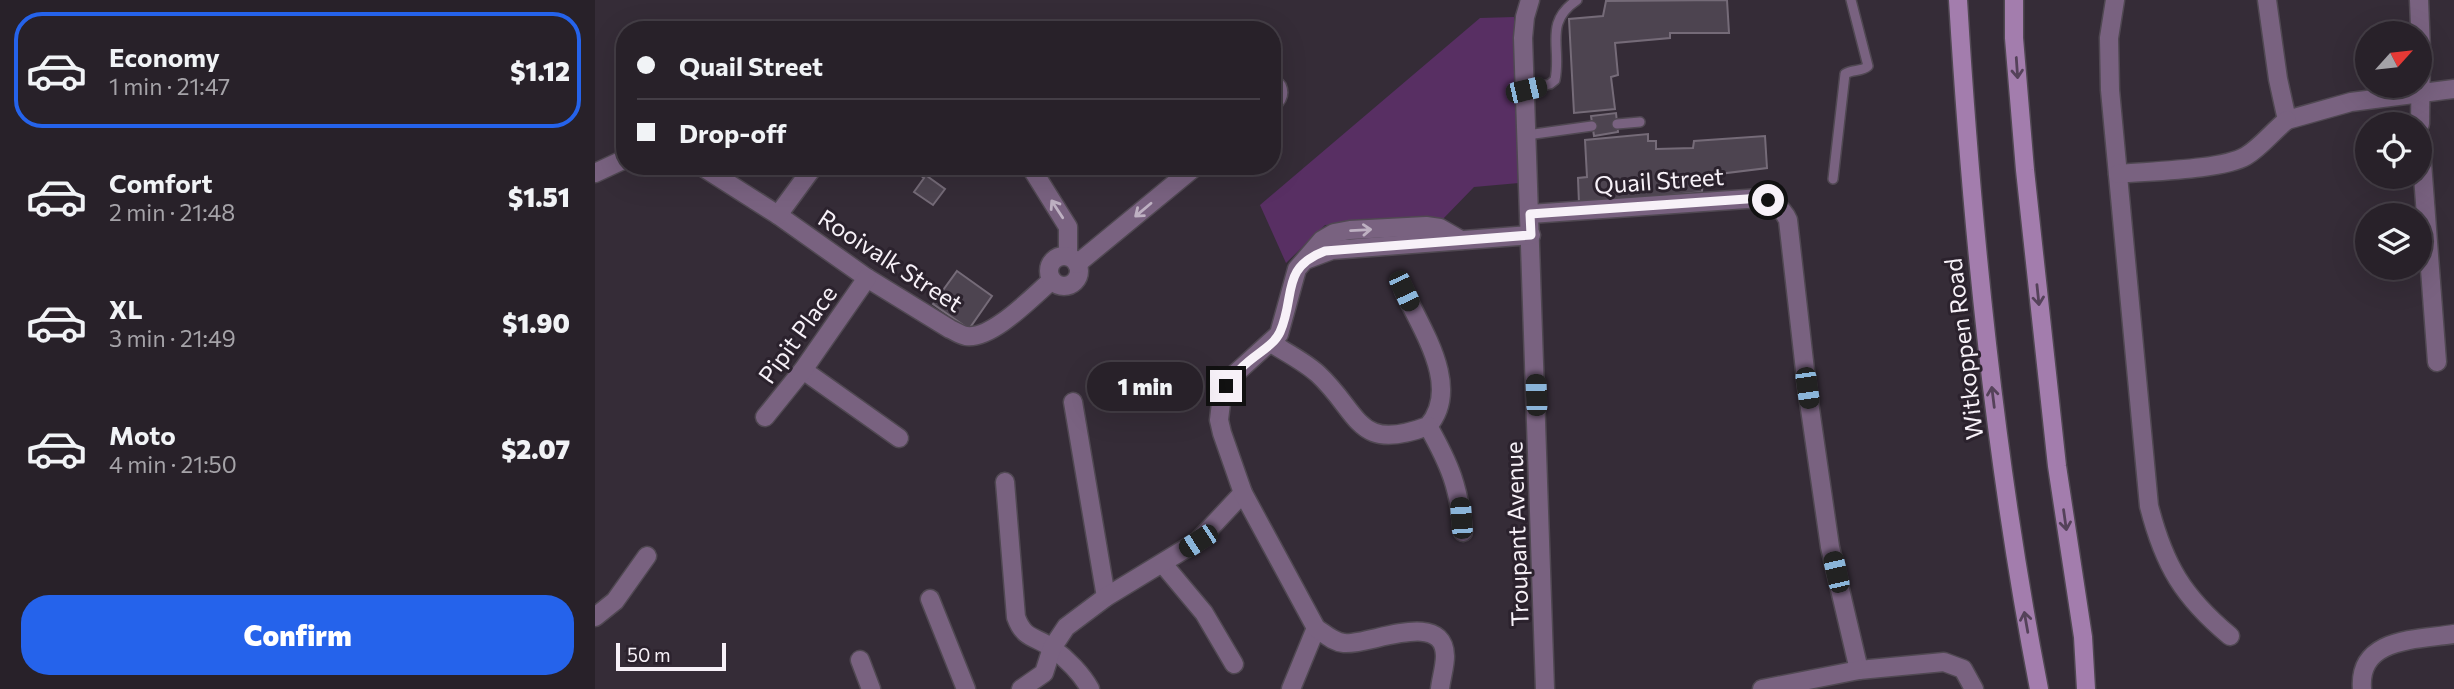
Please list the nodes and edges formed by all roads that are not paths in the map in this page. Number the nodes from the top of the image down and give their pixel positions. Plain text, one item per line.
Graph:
1 (1530, 0) edge
2 (1577, 0) edge
3 (1851, 0) edge
4 (1958, 0) edge
5 (2014, 0) edge
6 (2115, 0) edge
7 (2267, 0) edge
8 (2419, 0) edge
9 (2420, 21) edge
10 (2454, 89) edge
11 (1526, 90) junction
12 (2433, 91) edge
13 (2379, 98) edge
14 (2287, 120) junction
15 (1640, 122) dead end
16 (1617, 124) dead end
17 (1592, 126) dead end
18 (1527, 135) junction
19 (616, 163) edge
20 (595, 173) edge
21 (2118, 174) junction
22 (722, 175) edge
23 (807, 175) edge
24 (1036, 175) edge
25 (1184, 175) edge
26 (1833, 179) dead end
27 (2424, 189) edge
28 (1530, 214) junction
29 (778, 215) junction
30 (1531, 235) junction
31 (1073, 260) junction
32 (867, 278) junction
33 (1404, 291) dead end
34 (1271, 344) junction
35 (2437, 362) dead end
36 (803, 370) junction
37 (1073, 402) dead end
38 (765, 417) dead end
39 (1428, 426) junction
40 (899, 438) dead end
41 (1005, 482) dead end
42 (1243, 493) junction
43 (1463, 532) dead end
44 (647, 556) dead end
45 (1163, 564) junction
46 (1107, 597) junction
47 (930, 599) dead end
48 (595, 617) edge
49 (1316, 628) junction
50 (2454, 634) edge
51 (2230, 636) dead end
52 (1052, 648) junction
53 (860, 660) dead end
54 (1234, 664) dead end
55 (1859, 670) junction
56 (871, 689) edge
57 (966, 689) edge
58 (1021, 689) edge
59 (1090, 689) edge
60 (1291, 689) edge
61 (1440, 689) edge
62 (1545, 689) edge
63 (1762, 689) edge
64 (1973, 689) edge
65 (2039, 689) edge
66 (2086, 689) edge
67 (2362, 689) edge

1 - 11 street, Troupant Avenue
2 - 11 lane
3 - 26 lane
65 -> 4 main road, Witkoppen Road
5 -> 66 main road
6 - 21 street
7 - 14 street
8 - 9 street
10 - 12 street
11 - 18 street, Troupant Avenue
13 - 14 street
14 - 21 street
15 - 16 lane
17 - 18 lane
18 - 28 street, Troupant Avenue
19 - 20 street
21 - 51 street
22 - 29 street, Rooivalk Street
23 - 29 street
31 -> 24 street
25 -> 31 street
27 - 35 street
28 - 30 street, Troupant Avenue
28 - 55 street, Quail Street
29 - 32 street, Rooivalk Street
30 - 34 street
30 - 62 street, Troupant Avenue
31 - 32 street, Rooivalk Street
32 - 36 street, Pipit Place
33 - 39 street
34 - 39 street
34 - 42 street
36 - 38 street, Pipit Place
36 - 40 street
37 - 46 street
39 - 43 street
41 - 52 street
42 - 45 street
42 - 49 street
44 - 48 street
45 - 46 street
45 - 54 street
46 - 52 street
47 - 57 street
49 - 60 street
49 - 61 street
50 - 67 street
52 - 58 street
52 - 59 street
53 - 56 street
55 - 63 street
55 - 64 street

